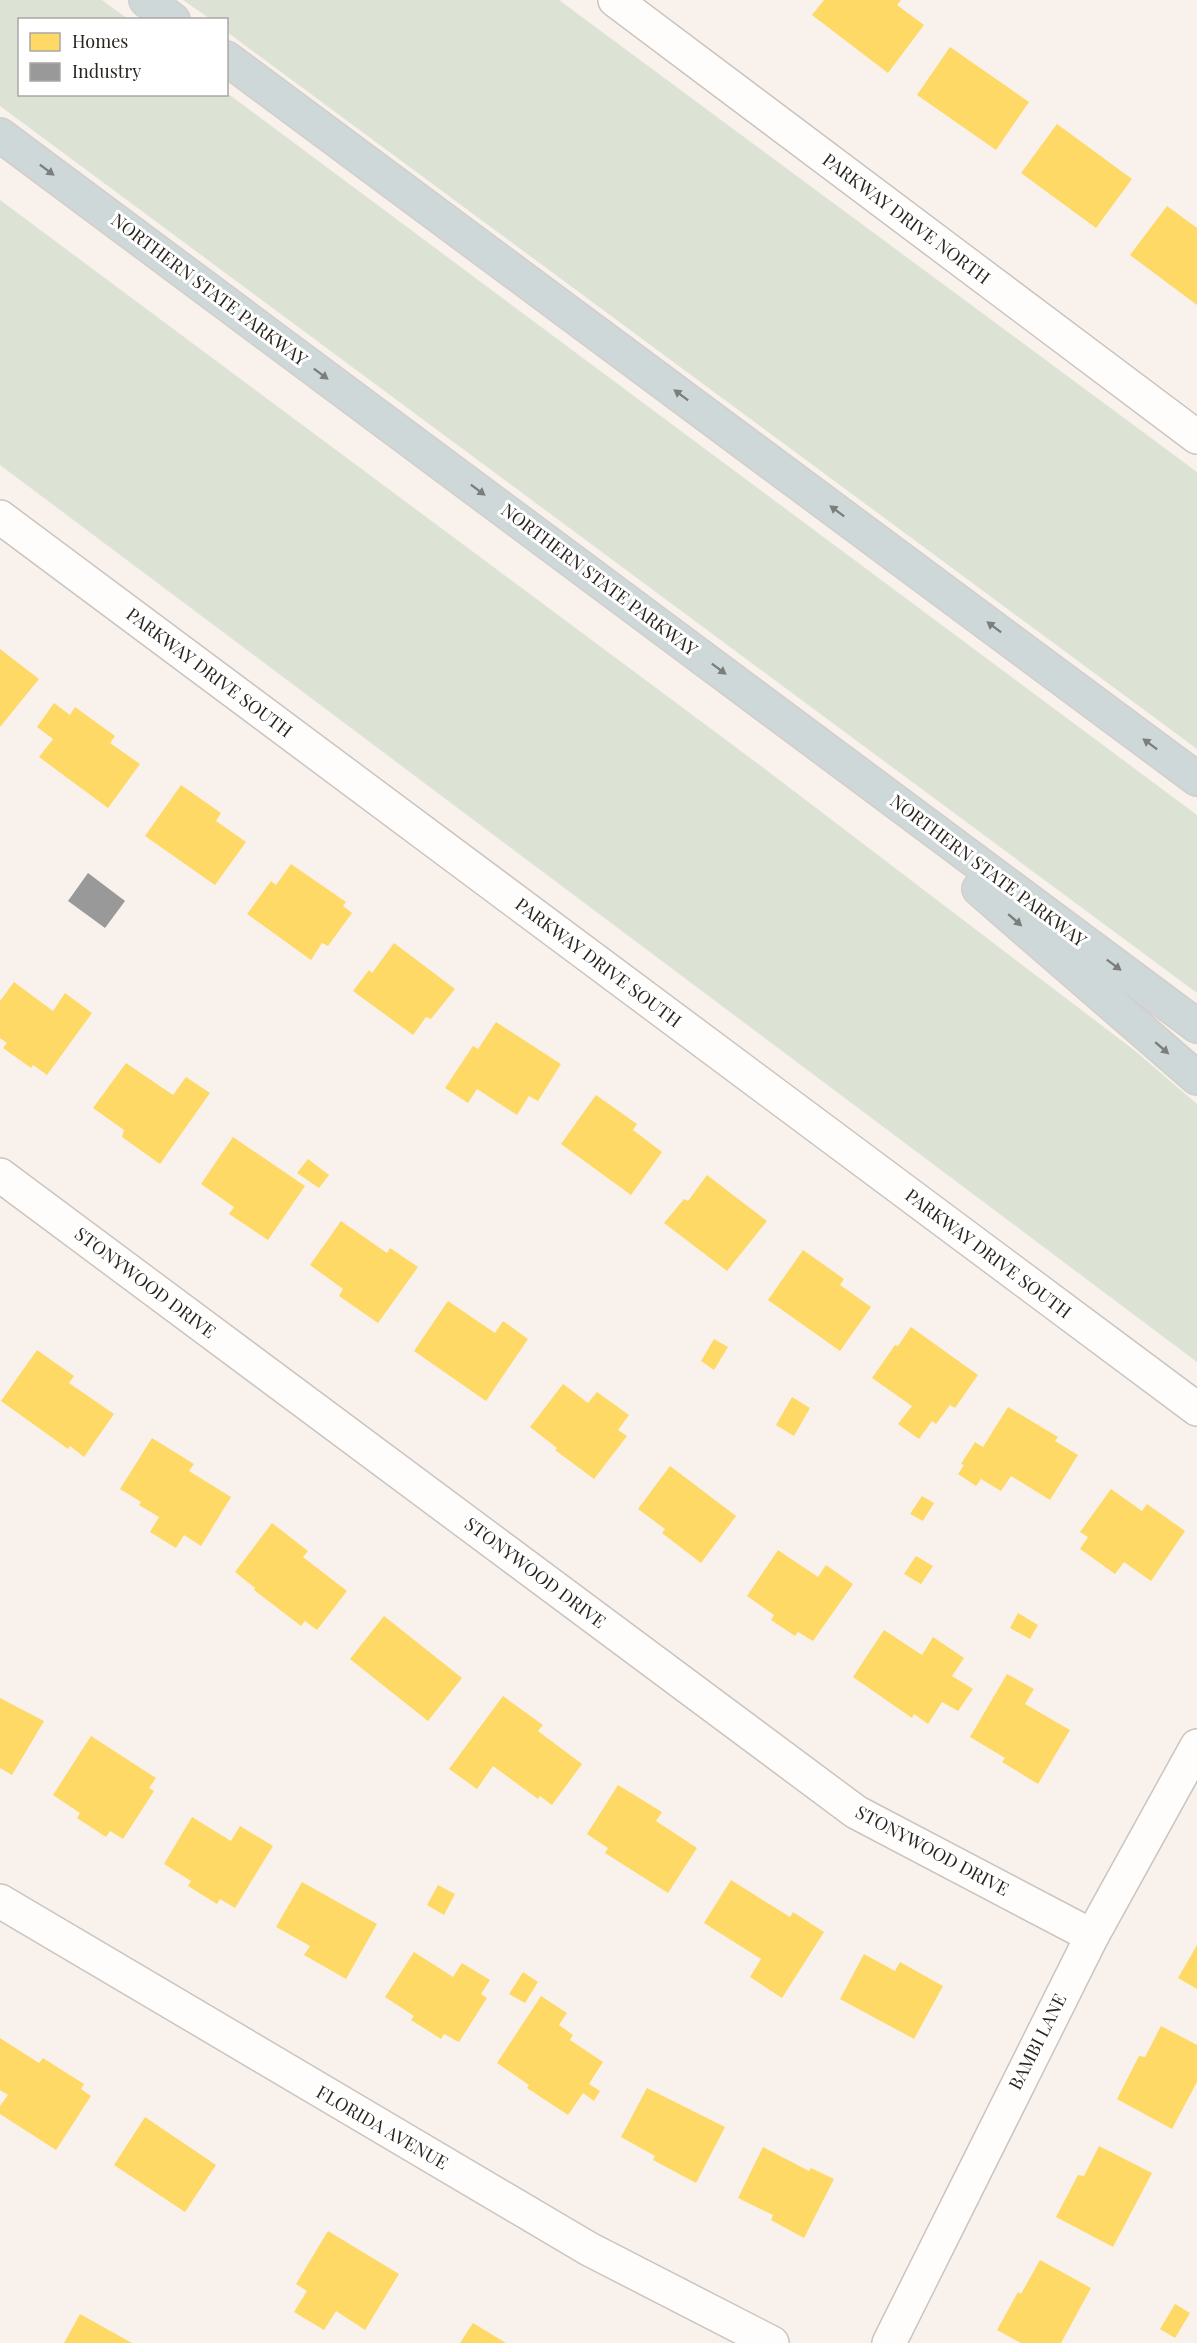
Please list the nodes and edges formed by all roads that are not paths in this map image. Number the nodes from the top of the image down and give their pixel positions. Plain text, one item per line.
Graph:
1 (146, 0) edge
2 (615, 0) edge
3 (170, 18) edge
4 (228, 59) edge
5 (0, 135) edge
6 (1197, 437) edge
7 (0, 517) edge
8 (781, 716) junction
9 (1197, 779) edge
10 (1197, 1026) edge
11 (1197, 1078) edge
12 (0, 1175) edge
13 (1197, 1409) edge
14 (1197, 1746) edge
15 (0, 1901) edge
16 (1092, 1936) junction
17 (772, 2343) edge
18 (889, 2343) edge

1 - 3 highway
2 - 6 street, PARKWAY DRIVE NORTH
9 -> 4 highway
5 -> 8 highway, NORTHERN STATE PARKWAY
7 - 13 street, PARKWAY DRIVE SOUTH
8 -> 10 highway, NORTHERN STATE PARKWAY
8 -> 11 highway
12 - 16 street, STONYWOOD DRIVE
14 - 16 street, BAMBI LANE
15 - 17 street, FLORIDA AVENUE
16 - 18 street, BAMBI LANE

